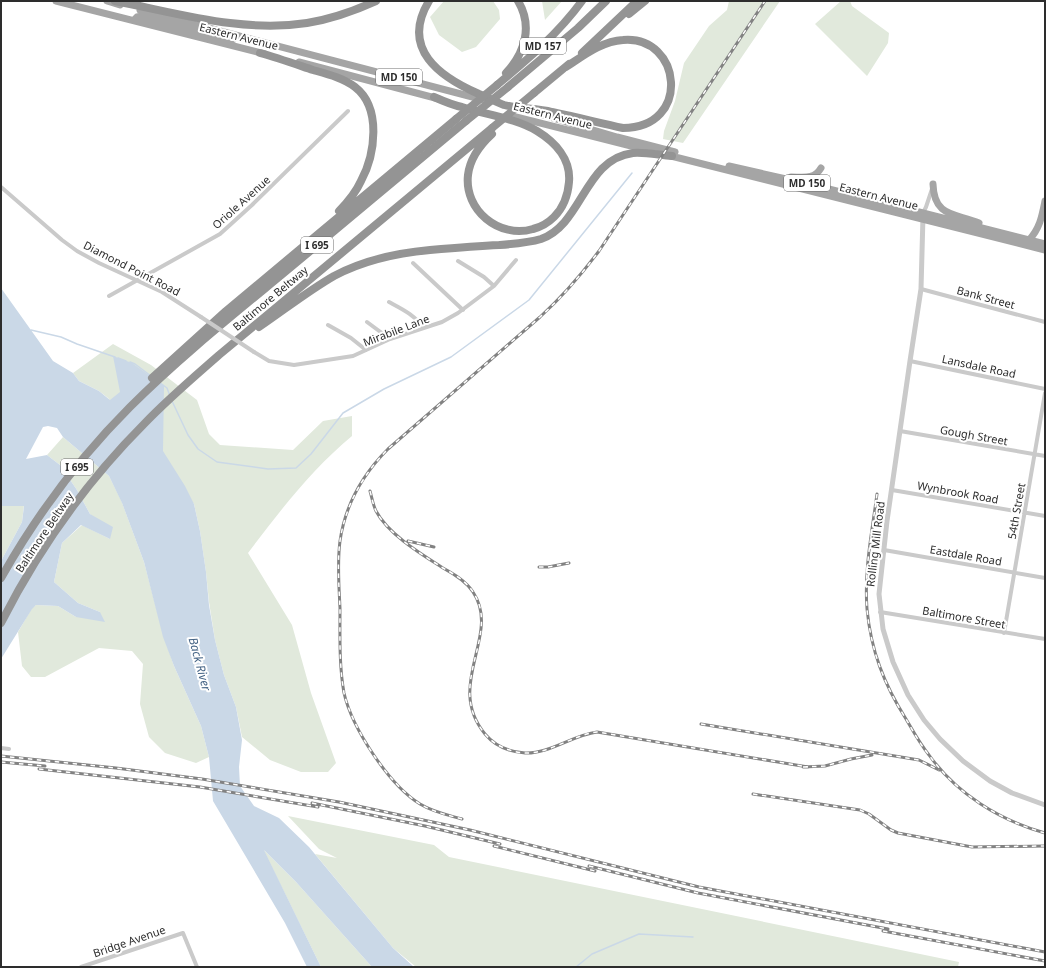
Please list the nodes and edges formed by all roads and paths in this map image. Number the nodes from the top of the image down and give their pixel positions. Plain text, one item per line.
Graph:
1 (56, 1) edge
2 (107, 1) edge
3 (115, 1) edge
4 (376, 1) edge
5 (429, 1) edge
6 (518, 1) edge
7 (582, 1) edge
8 (606, 1) edge
9 (637, 1) edge
10 (645, 1) edge
11 (134, 20) junction
12 (605, 33) junction
13 (270, 44) junction
14 (260, 53) junction
15 (566, 67) junction
16 (497, 85) junction
17 (434, 97) junction
18 (505, 105) junction
19 (348, 112) dead end
20 (494, 128) junction
21 (672, 156) junction
22 (821, 168) dead end
23 (777, 177) junction
24 (933, 184) joint
25 (1, 187) edge
26 (1045, 201) edge
27 (923, 215) junction
28 (1043, 217) edge
29 (1045, 229) edge
30 (1005, 234) junction
31 (1030, 240) junction
32 (1012, 241) junction
33 (1045, 244) edge
34 (1045, 250) edge
35 (291, 256) junction
36 (516, 260) dead end
37 (458, 261) dead end
38 (413, 264) dead end
39 (137, 280) junction
40 (494, 286) junction
41 (921, 289) junction
42 (109, 296) dead end
43 (389, 302) dead end
44 (463, 310) junction
45 (367, 322) dead end
46 (1045, 322) edge
47 (328, 325) dead end
48 (423, 328) junction
49 (390, 339) junction
50 (366, 350) junction
51 (219, 355) junction
52 (261, 357) joint
53 (910, 362) junction
54 (168, 367) junction
55 (1045, 389) edge
56 (1045, 393) edge
57 (900, 431) junction
58 (1034, 454) junction
59 (1045, 456) edge
60 (892, 490) junction
61 (1025, 513) junction
62 (1045, 516) edge
63 (884, 550) junction
64 (1014, 572) junction
65 (1, 578) edge
66 (1045, 578) edge
67 (880, 612) junction
68 (1, 623) edge
69 (1004, 632) junction
70 (1045, 639) edge
71 (1, 748) edge
72 (9, 749) dead end
73 (1045, 805) edge
74 (81, 967) edge
75 (197, 967) edge

1 - 11 main road, Eastern Avenue / MD 150
2 - 13 main road, Eastern Avenue / MD 150
3 - 4 highway
5 - 18 highway
6 - 16 highway
7 - 16 highway, MD 157
8 - 54 highway, Baltimore Beltway / I 695, bridge
9 - 12 highway, Baltimore Beltway / I 695
10 - 12 highway
11 - 13 main road
11 - 14 main road, Eastern Avenue / MD 150
12 - 15 highway, Baltimore Beltway / I 695
13 - 18 main road, Eastern Avenue / MD 150
14 - 17 main road, Eastern Avenue / MD 150
14 - 35 highway
15 - 18 highway
15 - 20 highway, Baltimore Beltway / I 695, bridge
16 - 35 highway, MD 157, bridge
17 - 20 highway
17 - 21 main road, Eastern Avenue / MD 150
18 - 23 main road, Eastern Avenue / MD 150
19 - 39 street, Oriole Avenue
20 - 51 highway, Baltimore Beltway / I 695
21 - 27 main road, Eastern Avenue / MD 150
21 - 51 highway
22 - 23 main road
23 - 27 main road, Eastern Avenue / MD 150
24 - 27 street
24 - 30 main road
25 - 39 street, Diamond Point Road
26 - 28 main road
27 - 30 main road, Eastern Avenue / MD 150
27 - 32 main road, Eastern Avenue / MD 150
27 - 41 street, Rolling Mill Road
28 - 29 main road
28 - 31 main road
30 - 31 main road, Eastern Avenue / MD 150
31 - 32 main road
31 - 33 main road, Eastern Avenue / MD 150
32 - 34 main road, Eastern Avenue / MD 150
35 - 54 highway
36 - 40 street, Mirabile Lane
37 - 40 street
38 - 44 street
39 - 42 street, Oriole Avenue
39 - 52 street, Diamond Point Road, bridge
40 - 44 street, Mirabile Lane
41 - 46 street, Bank Street
41 - 53 street, Rolling Mill Road
43 - 48 street
44 - 48 street, Mirabile Lane
45 - 49 street
47 - 50 street
48 - 49 street, Mirabile Lane
49 - 50 street, Mirabile Lane
50 - 52 street, Mirabile Lane
51 - 68 highway, Baltimore Beltway / I 695
53 - 55 street, Lansdale Road
53 - 57 street, Rolling Mill Road
54 - 65 highway, Baltimore Beltway / I 695
56 - 58 street, 54th Street
57 - 58 street, Gough Street
57 - 60 street, Rolling Mill Road
58 - 59 street, Gough Street
58 - 61 street, 54th Street
60 - 61 street, Wynbrook Road
60 - 63 street, Rolling Mill Road
61 - 62 street, Wynbrook Road
61 - 64 street, 54th Street
63 - 64 street, Eastdale Road
63 - 67 street, Rolling Mill Road
64 - 66 street, Eastdale Road
64 - 69 street, 54th Street
67 - 69 street, Baltimore Street
67 - 73 street, Rolling Mill Road
69 - 70 street, Baltimore Street
71 - 72 street
74 - 75 street, Bridge Avenue

